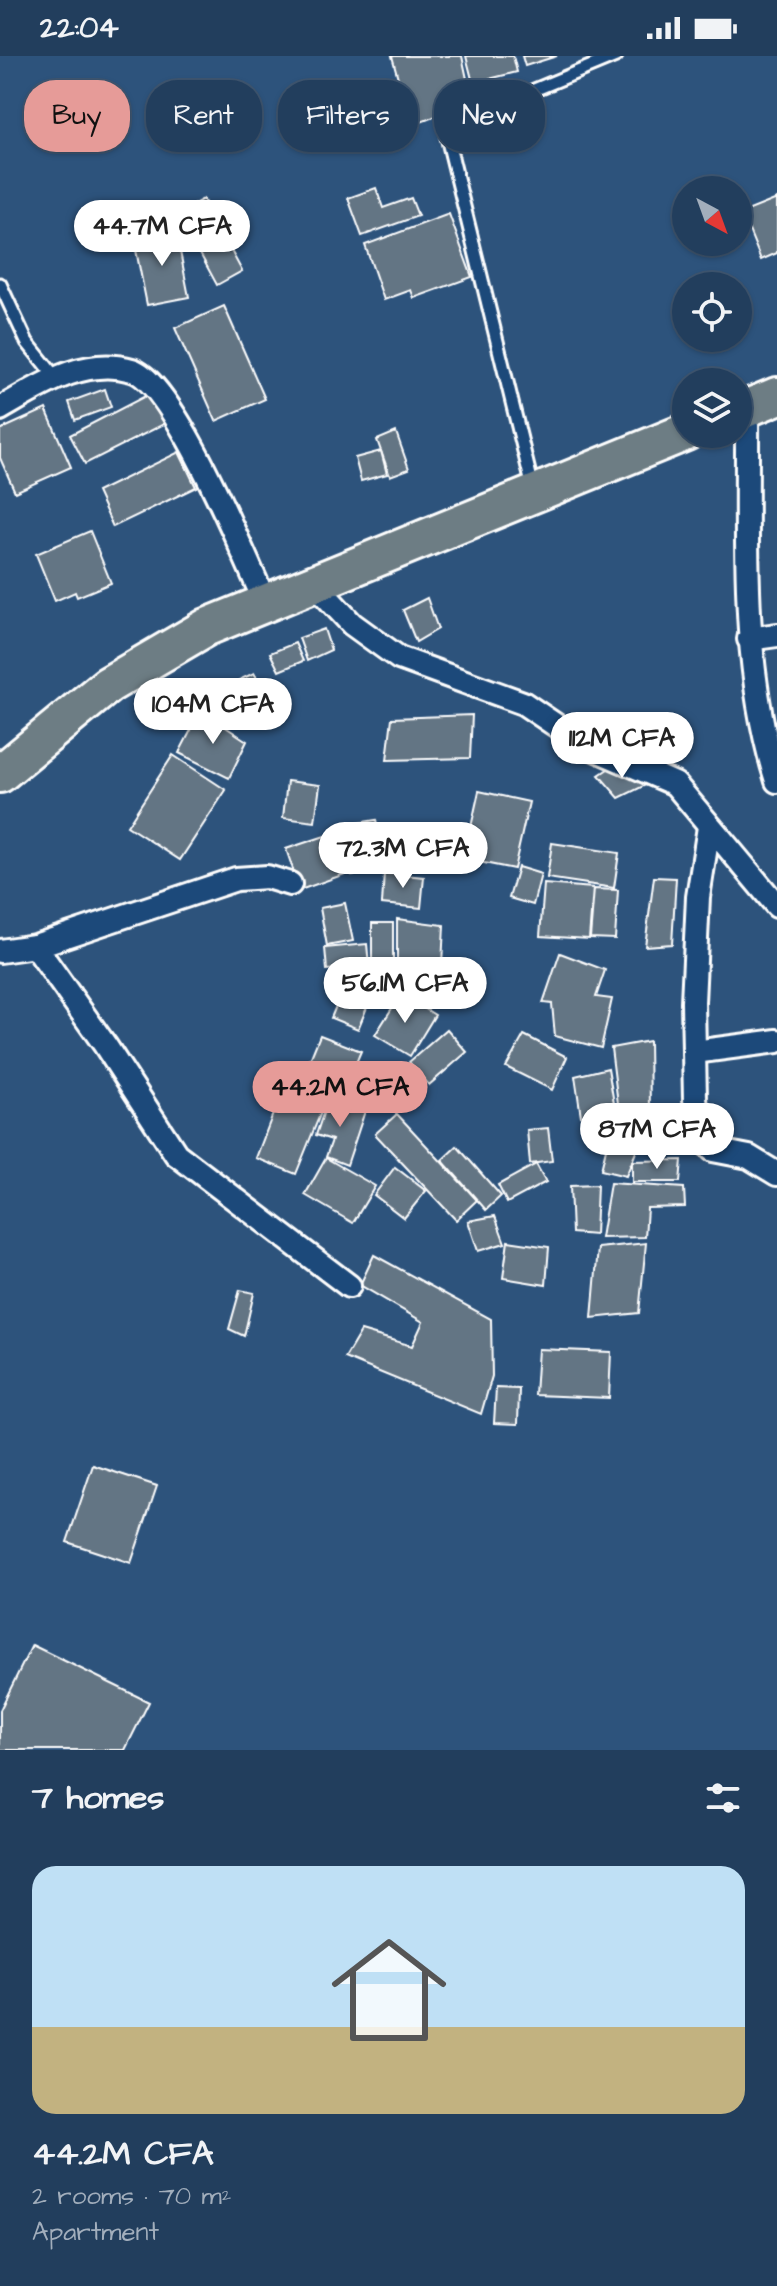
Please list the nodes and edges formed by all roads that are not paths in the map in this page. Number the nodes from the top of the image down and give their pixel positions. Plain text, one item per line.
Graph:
1 (616, 56) edge
2 (545, 85) edge
3 (451, 152) edge
4 (0, 284) edge
5 (55, 377) junction
6 (754, 405) edge
7 (0, 409) edge
8 (672, 438) edge
9 (534, 493) junction
10 (313, 582) junction
11 (265, 602) junction
12 (777, 635) edge
13 (749, 639) junction
14 (0, 774) edge
15 (777, 781) edge
16 (709, 827) junction
17 (290, 884) dead end
18 (777, 906) edge
19 (35, 946) junction
20 (0, 951) edge
21 (777, 1041) edge
22 (694, 1052) junction
23 (777, 1174) edge
24 (349, 1286) dead end

1 - 2 lane
3 - 9 lane
4 - 5 lane
5 - 7 street
5 - 11 street
6 - 13 street
8 - 9 main road
9 - 10 main road
10 - 11 main road
10 - 16 street
11 - 14 main road
12 - 13 street
13 - 15 street
16 - 18 street
16 - 22 street
17 - 19 street
19 - 20 street
19 - 24 street
21 - 22 street
22 - 23 street

